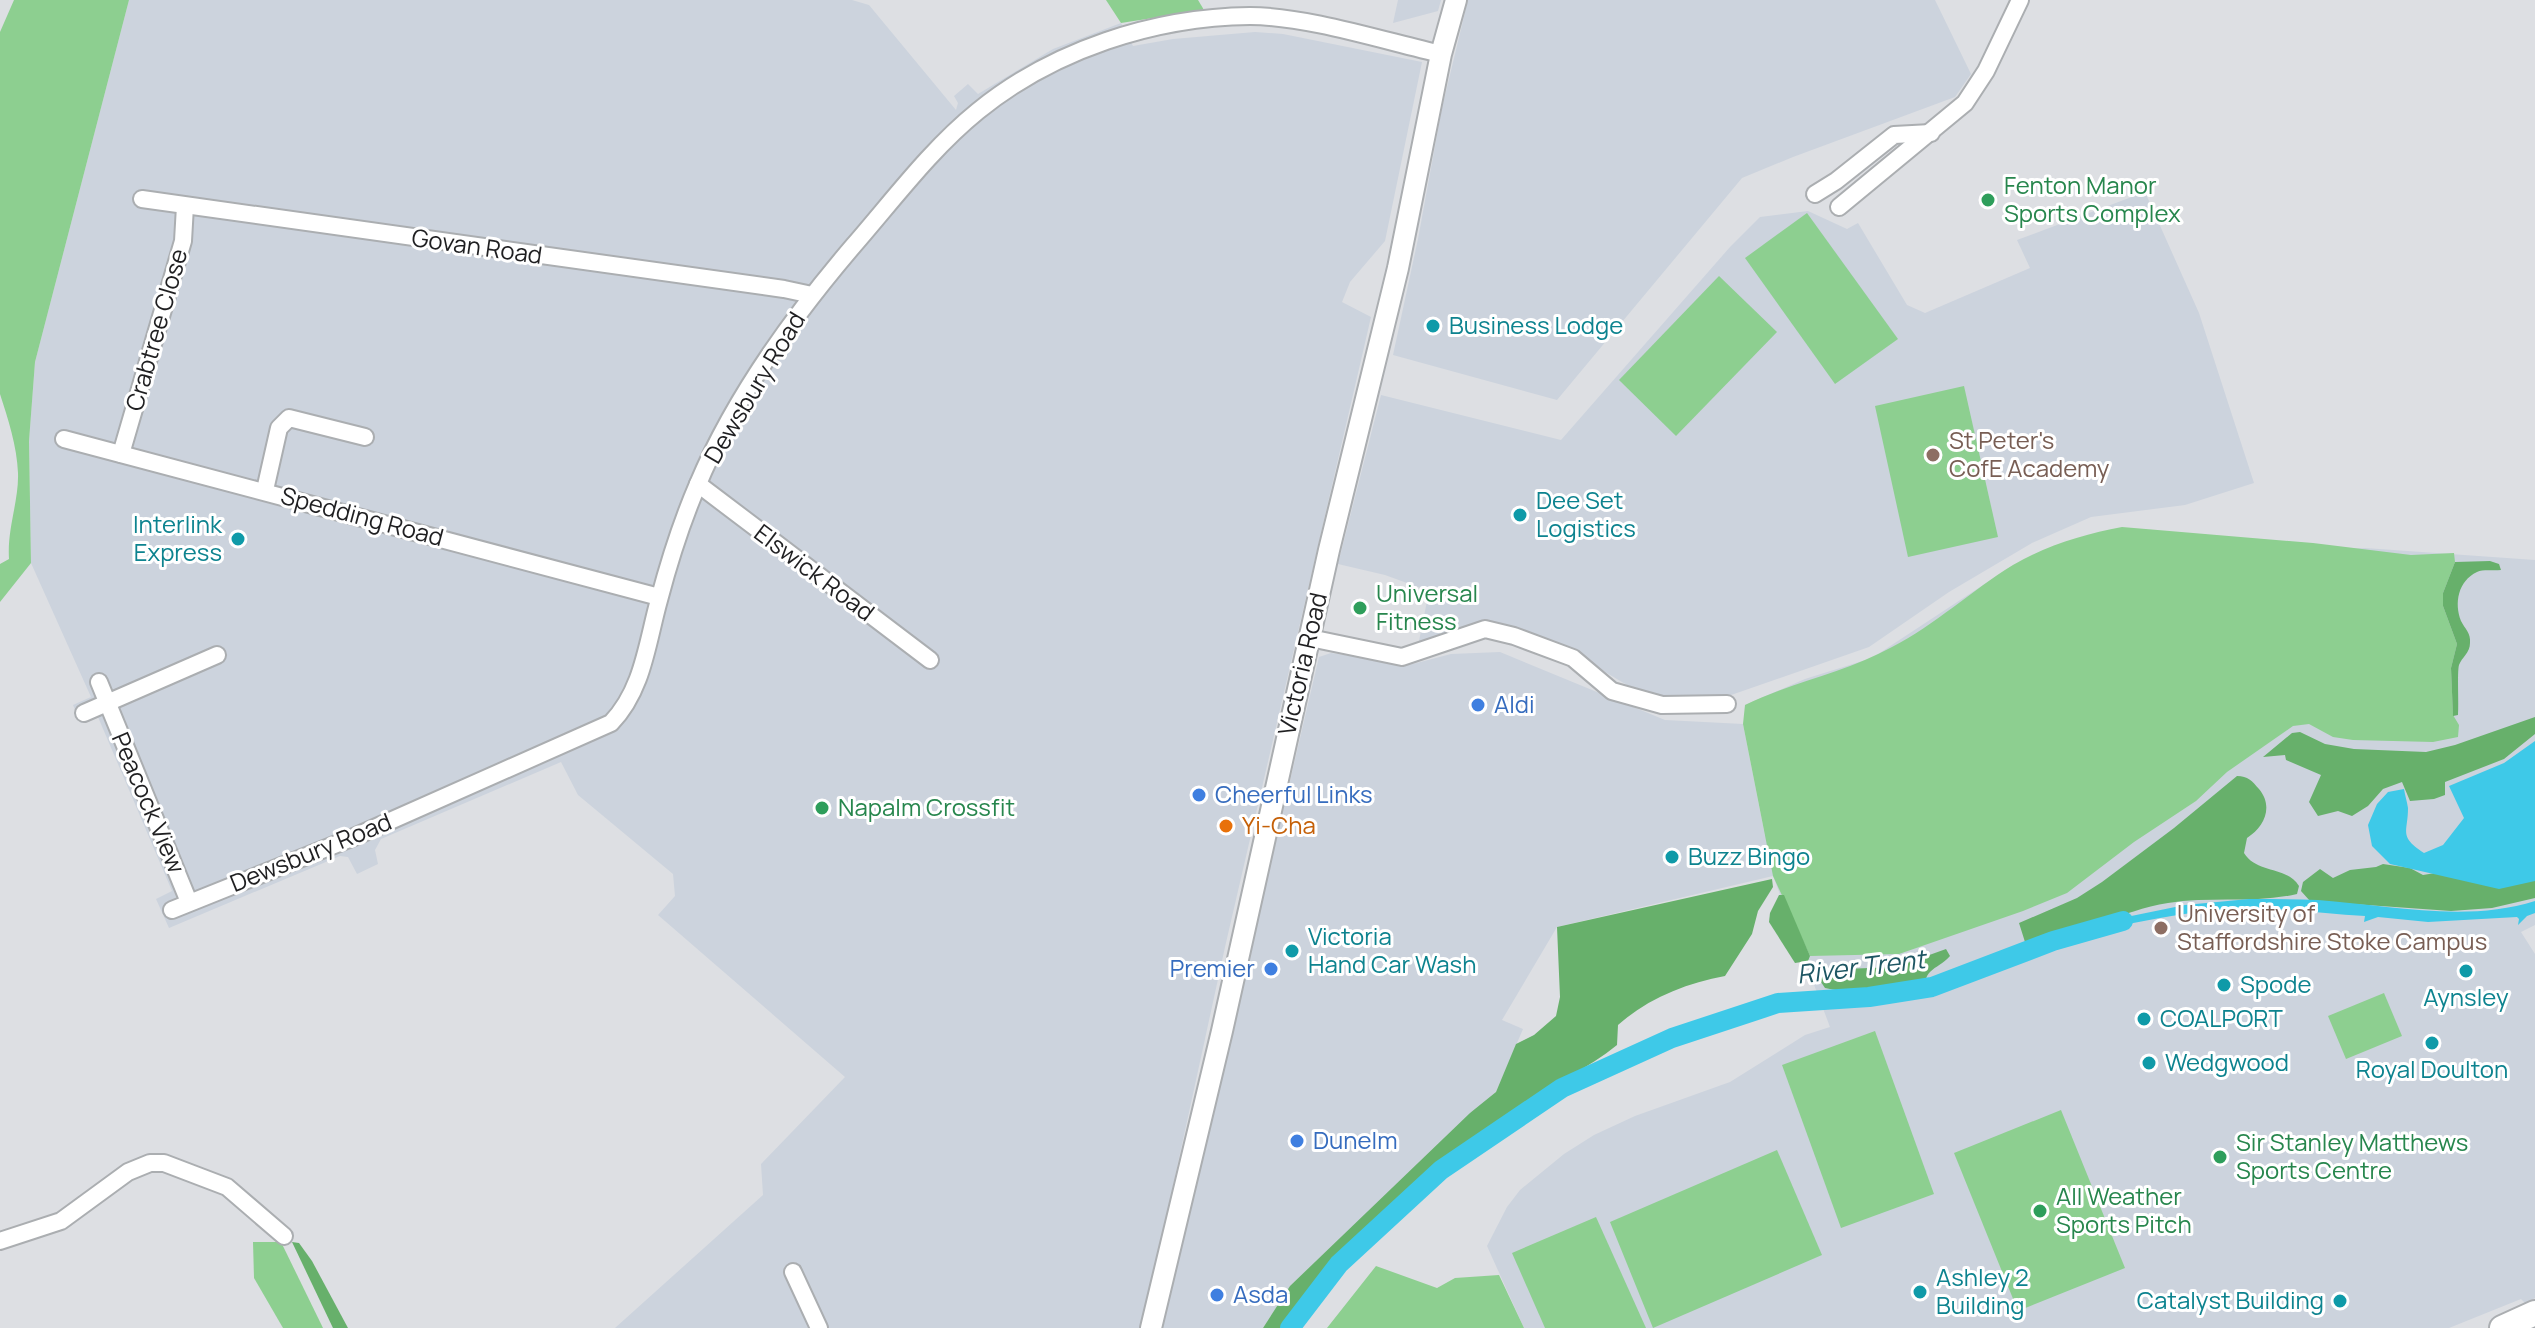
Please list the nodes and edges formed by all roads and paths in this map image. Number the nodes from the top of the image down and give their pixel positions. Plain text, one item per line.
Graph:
1 (1456, 0) edge
2 (2020, 0) edge
3 (1441, 54) junction
4 (1931, 133) junction
5 (1815, 194) dead end
6 (142, 199) dead end
7 (185, 206) junction
8 (1839, 207) dead end
9 (812, 295) junction
10 (365, 437) dead end
11 (64, 439) dead end
12 (121, 454) junction
13 (698, 484) junction
14 (265, 490) junction
15 (659, 597) junction
16 (1310, 638) junction
17 (217, 655) dead end
18 (930, 660) dead end
19 (99, 682) dead end
20 (106, 703) junction
21 (1727, 704) dead end
22 (84, 713) dead end
23 (189, 902) junction
24 (172, 910) dead end
25 (284, 1236) dead end
26 (0, 1241) edge
27 (793, 1272) dead end
28 (2535, 1313) edge
29 (819, 1328) edge
30 (1151, 1328) edge
31 (2502, 1328) edge

1 - 3 main road, Victoria Road
2 - 4 street
3 - 9 street, Dewsbury Road
3 - 16 main road, Victoria Road
4 - 5 street
4 - 8 street
6 - 7 street, Govan Road
7 - 9 street, Govan Road
7 - 12 street, Crabtree Close
9 - 13 street, Dewsbury Road
10 - 14 street
11 - 12 street, Spedding Road
12 - 14 street, Spedding Road
13 - 15 street, Dewsbury Road
13 - 18 street, Elswick Road
14 - 15 street, Spedding Road
15 - 23 street, Dewsbury Road
16 - 21 street
16 - 30 main road, Victoria Road
17 - 20 street, Peacock View
19 - 20 street, Peacock View
20 - 22 street, Peacock View
20 - 23 street, Peacock View
23 - 24 street, Dewsbury Road
25 - 26 street
27 - 29 street
28 - 31 highway

